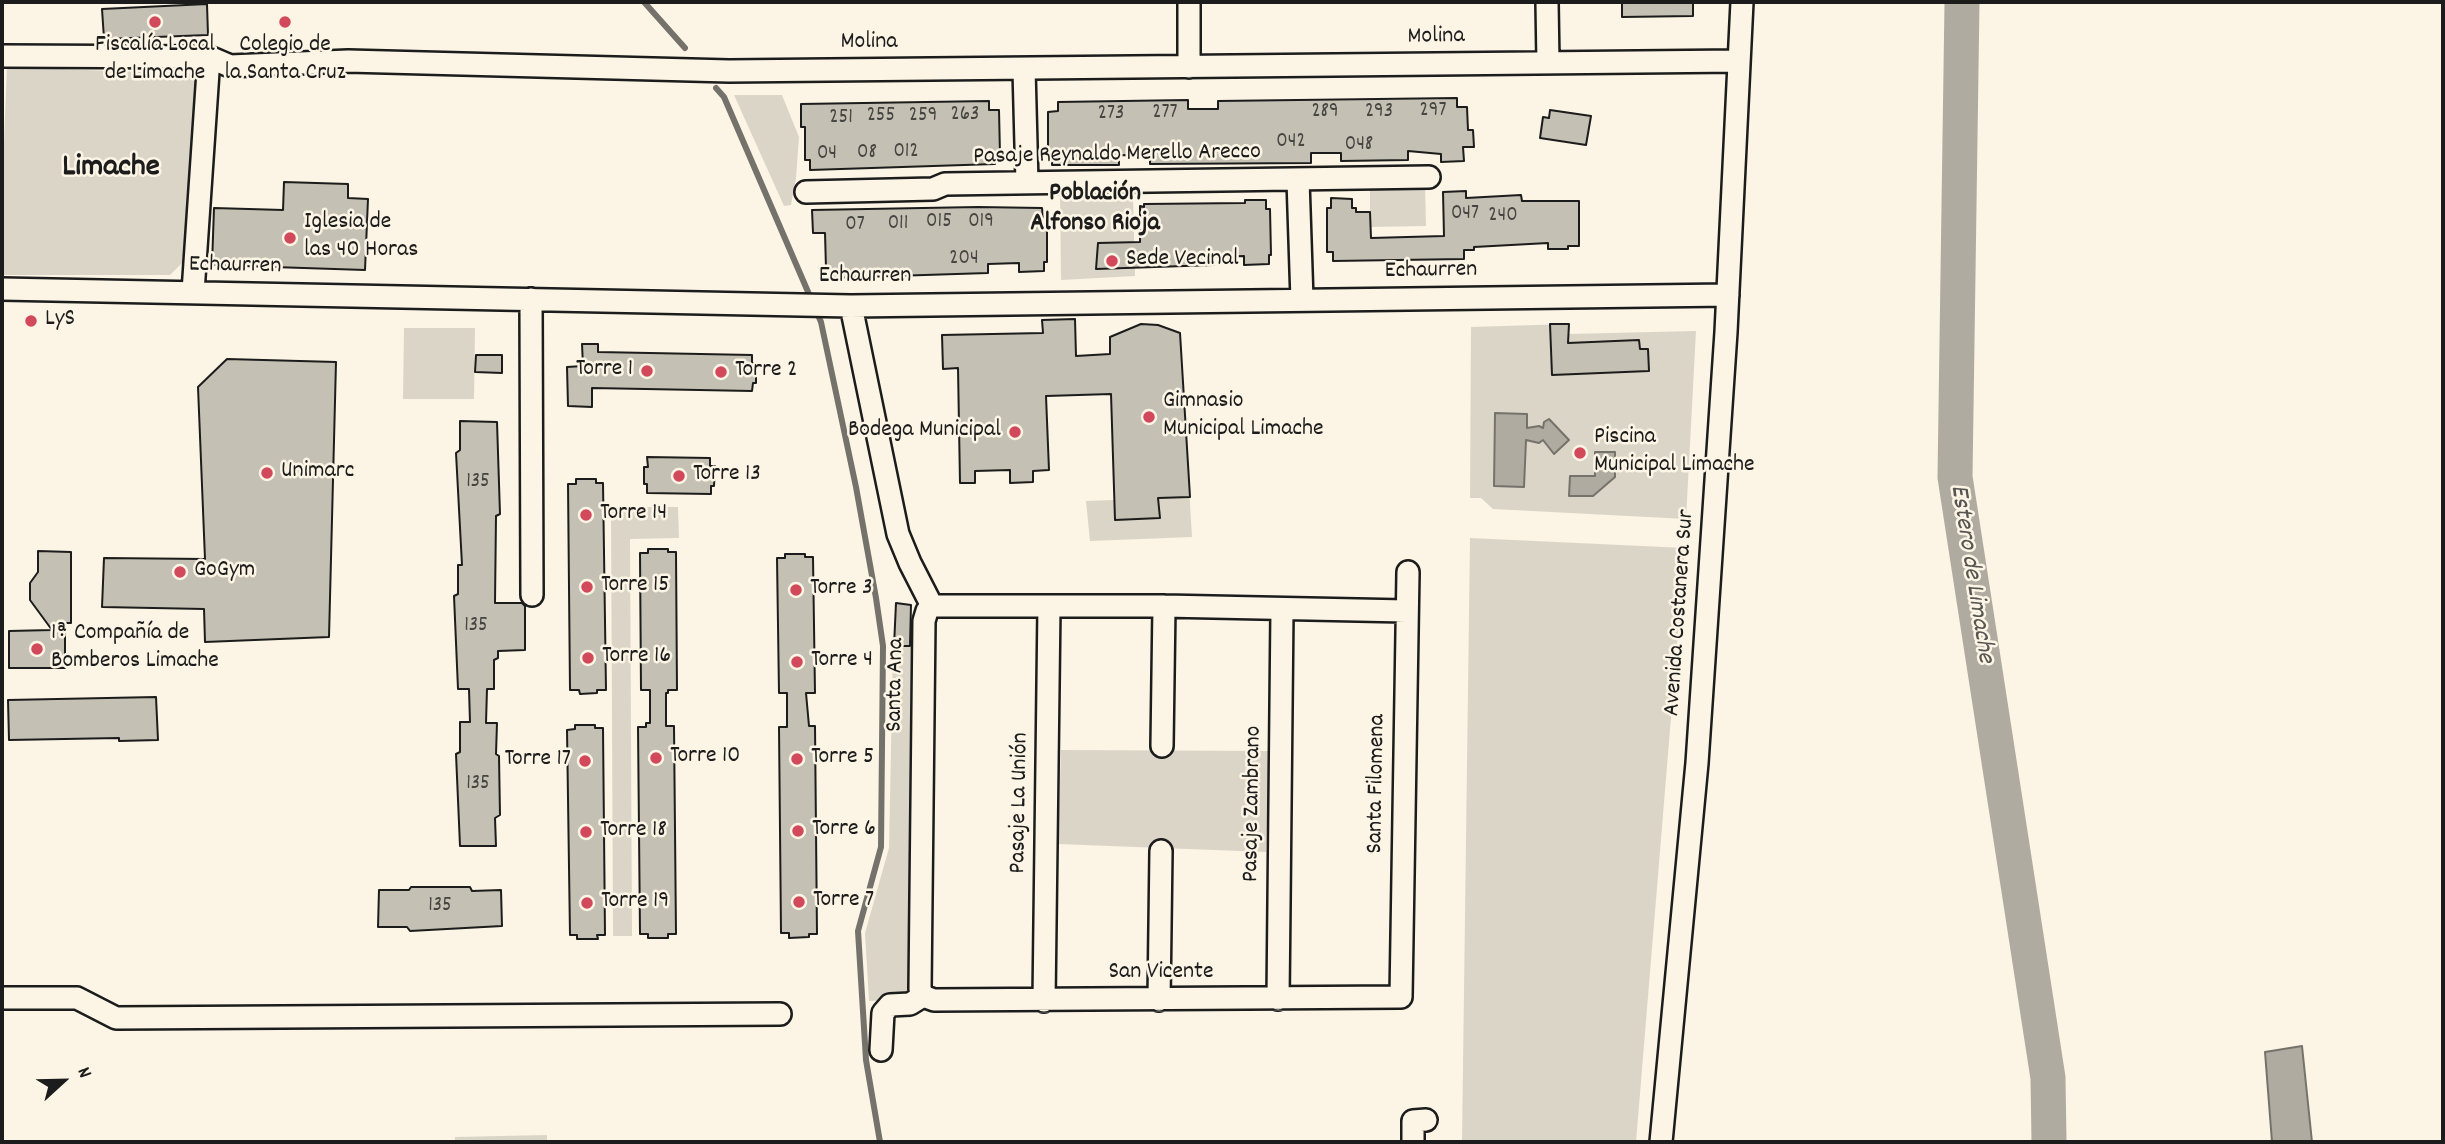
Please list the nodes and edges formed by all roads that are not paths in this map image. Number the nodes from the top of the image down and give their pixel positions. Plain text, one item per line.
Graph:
1 (1189, 2) edge
2 (1547, 2) edge
3 (1742, 2) edge
4 (2, 56) edge
5 (209, 57) junction
6 (1738, 61) junction
7 (1548, 63) junction
8 (1189, 67) junction
9 (1024, 69) junction
10 (1429, 177) dead end
11 (1298, 180) junction
12 (1027, 183) junction
13 (806, 191) dead end
14 (2, 289) edge
15 (193, 292) junction
16 (1728, 295) junction
17 (531, 299) junction
18 (1302, 300) junction
19 (851, 306) junction
20 (1408, 572) dead end
21 (532, 596) dead end
22 (932, 606) junction
23 (1049, 606) junction
24 (1164, 606) junction
25 (1282, 610) junction
26 (1406, 611) junction
27 (1162, 746) dead end
28 (1161, 851) dead end
29 (923, 996) junction
30 (1401, 997) joint
31 (2, 998) edge
32 (1278, 999) junction
33 (1159, 1000) junction
34 (1044, 1001) junction
35 (780, 1014) dead end
36 (881, 1050) dead end
37 (1426, 1120) dead end
38 (1413, 1142) edge
39 (1661, 1142) edge

1 - 8 street
2 - 7 street
3 - 6 street, Avenida Costanera Sur
4 - 5 street, Molina
5 - 9 street, Molina
5 - 15 street
6 - 7 street, Molina
6 - 16 street, Avenida Costanera Sur
7 - 8 street, Molina
8 - 9 street, Molina
9 - 12 street
10 - 11 street, Pasaje Reynaldo Merello Arecco
11 - 12 street, Pasaje Reynaldo Merello Arecco
11 - 18 street
12 - 13 street, Pasaje Reynaldo Merello Arecco
14 - 15 street, Echaurren
15 - 17 street, Echaurren
16 - 18 street, Echaurren
16 - 39 street, Avenida Costanera Sur
17 - 19 street, Echaurren
17 - 21 street
18 - 19 street, Echaurren
19 - 22 street
20 - 26 street, Santa Filomena
22 - 23 street
22 - 29 street, Santa Ana
23 - 24 street
23 - 34 street, Pasaje La Unión
24 - 25 street
24 - 27 street
25 - 26 street
25 - 32 street, Pasaje Zambrano
26 - 30 street, Santa Filomena
28 - 33 street
29 - 34 street, San Vicente
29 - 36 street
30 - 32 street, San Vicente
31 - 35 street
32 - 33 street, San Vicente
33 - 34 street, San Vicente
37 - 38 street

